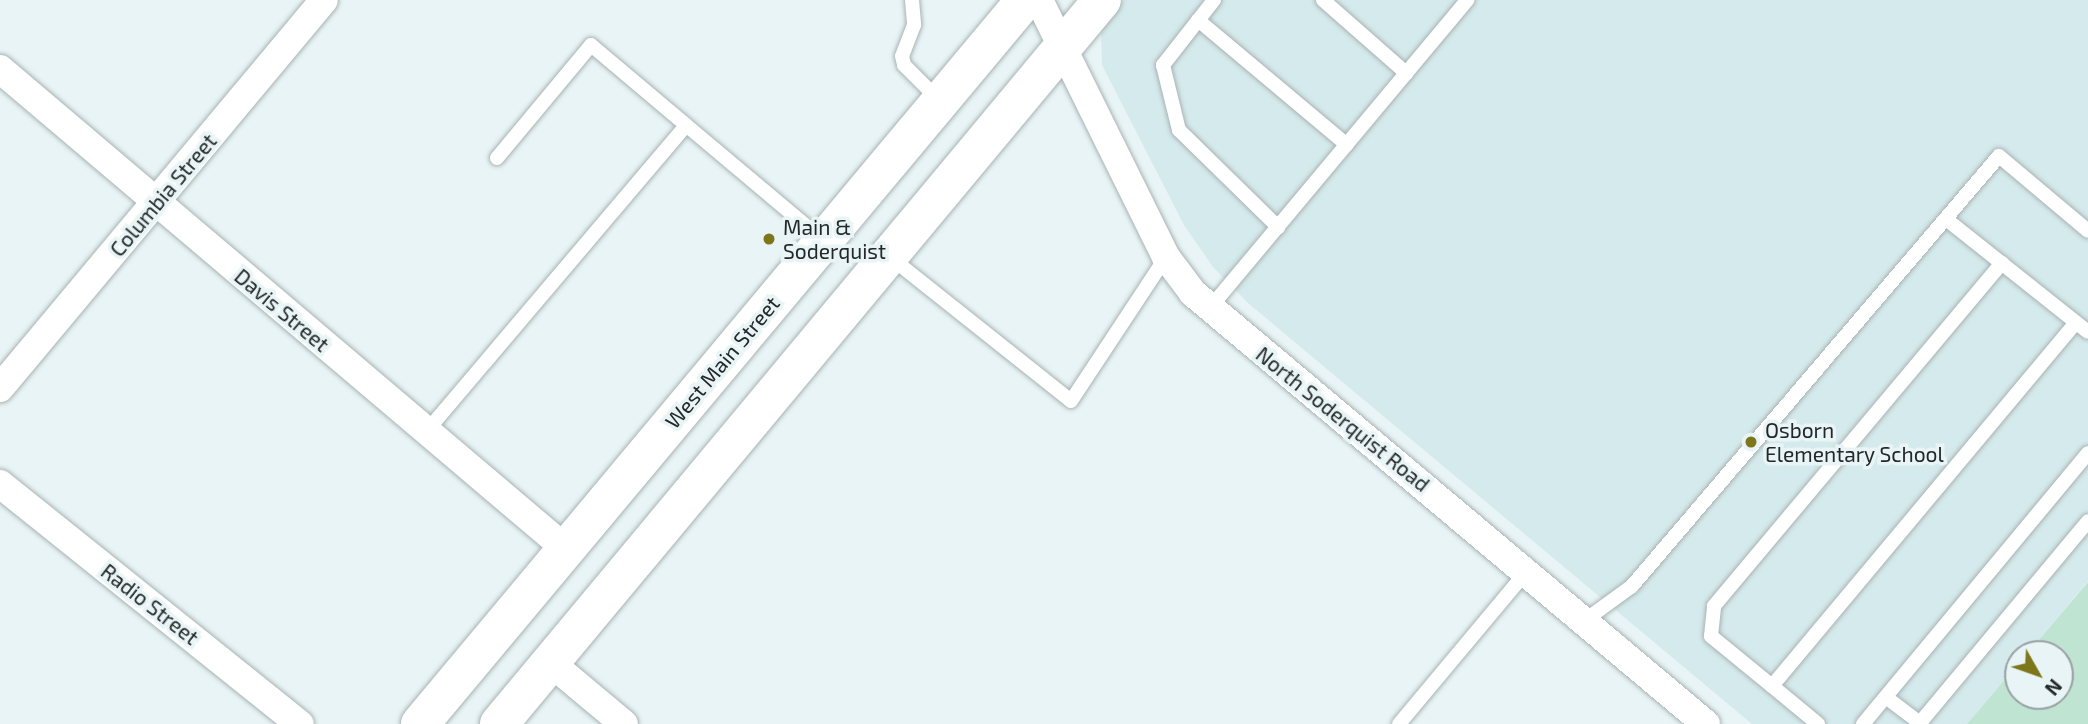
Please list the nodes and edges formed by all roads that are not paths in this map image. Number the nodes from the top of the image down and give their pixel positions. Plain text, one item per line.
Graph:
1 (324, 0) edge
2 (912, 0) edge
3 (1025, 0) edge
4 (1040, 0) edge
5 (1101, 0) edge
6 (1214, 0) edge
7 (1323, 0) edge
8 (1467, 0) edge
9 (1198, 20) junction
10 (1061, 48) junction
11 (0, 69) edge
12 (1406, 73) junction
13 (940, 101) junction
14 (686, 125) junction
15 (1346, 145) junction
16 (497, 159) dead end
17 (157, 202) junction
18 (1946, 219) junction
19 (1278, 227) junction
20 (2088, 231) edge
21 (823, 240) junction
22 (889, 256) junction
23 (1166, 257) junction
24 (2002, 263) junction
25 (1209, 309) junction
26 (2082, 328) edge
27 (0, 388) edge
28 (426, 432) junction
29 (2088, 453) edge
30 (0, 484) edge
31 (2088, 522) edge
32 (566, 549) junction
33 (1526, 572) junction
34 (1584, 621) junction
35 (551, 663) junction
36 (1772, 686) junction
37 (1887, 698) junction
38 (300, 724) edge
39 (420, 724) edge
40 (499, 724) edge
41 (624, 724) edge
42 (1399, 724) edge
43 (1706, 724) edge
44 (1818, 724) edge
45 (1863, 724) edge
46 (1919, 724) edge

1 - 17 street, Columbia Street
2 - 13 lane
3 - 13 main road, West Main Street
4 - 10 street, North Soderquist Road
5 - 10 main road
6 - 9 lane
7 - 12 lane
8 - 12 lane
9 - 15 lane
9 - 19 lane
10 - 22 main road
10 - 23 street, North Soderquist Road
11 - 17 street, Davis Street
12 - 15 lane
13 - 21 main road, West Main Street
14 - 16 lane
14 - 21 lane
14 - 28 lane
15 - 19 lane
17 - 27 street, Columbia Street
17 - 28 street, Davis Street
18 - 20 lane
18 - 24 lane
18 - 34 lane
19 - 25 lane
21 - 32 main road, West Main Street
22 - 23 lane
22 - 35 main road
23 - 25 street, North Soderquist Road
24 - 26 lane
24 - 36 lane
25 - 33 street, North Soderquist Road
26 - 36 lane
28 - 32 street, Davis Street
29 - 37 lane
30 - 38 street, Radio Street
31 - 46 lane
32 - 39 main road, West Main Street
33 - 34 street, North Soderquist Road
33 - 42 lane
34 - 43 street, North Soderquist Road
35 - 40 main road
35 - 41 street
36 - 44 lane
37 - 45 lane
37 - 46 lane

